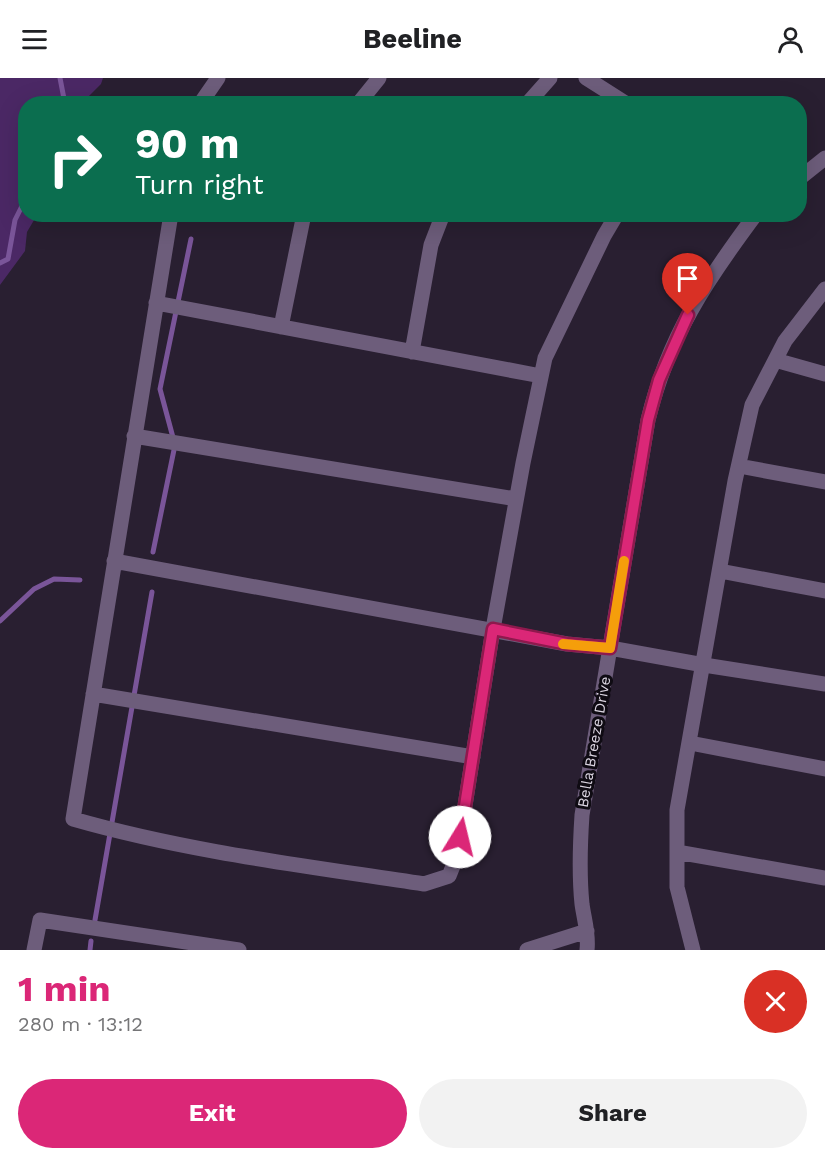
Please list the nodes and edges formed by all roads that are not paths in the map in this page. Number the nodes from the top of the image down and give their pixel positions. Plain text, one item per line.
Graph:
1 (218, 78) edge
2 (379, 78) edge
3 (550, 78) edge
4 (586, 78) edge
5 (206, 96) edge
6 (364, 96) edge
7 (534, 96) edge
8 (614, 96) edge
9 (825, 158) edge
10 (807, 172) edge
11 (170, 222) edge
12 (302, 222) edge
13 (440, 222) edge
14 (612, 222) edge
15 (750, 222) edge
16 (825, 289) edge
17 (156, 303) junction
18 (281, 327) junction
19 (412, 352) junction
20 (775, 360) junction
21 (825, 374) edge
22 (541, 376) junction
23 (134, 436) junction
24 (739, 466) junction
25 (825, 482) edge
26 (516, 499) junction
27 (114, 561) junction
28 (720, 572) junction
29 (825, 591) edge
30 (493, 629) junction
31 (610, 648) junction
32 (704, 665) junction
33 (825, 684) edge
34 (93, 694) junction
35 (690, 743) junction
36 (473, 757) junction
37 (825, 769) edge
38 (677, 852) junction
39 (825, 878) edge
40 (589, 943) edge
41 (34, 950) edge
42 (237, 950) edge
43 (527, 950) edge
44 (693, 950) edge

1 - 5 street
2 - 6 street
3 - 7 street
4 - 8 street
9 - 10 street
11 - 17 street
12 - 18 street
13 - 19 street
14 - 22 street
15 - 31 street, Bella Breeze Drive
16 - 20 street
17 - 18 street
17 - 23 street
18 - 19 street
19 - 22 street
20 - 21 street
20 - 24 street
22 - 26 street
23 - 26 street
23 - 27 street
24 - 25 street
24 - 28 street
26 - 30 street
27 - 30 street
27 - 34 street
28 - 29 street
28 - 32 street
30 - 31 street
30 - 36 street
31 - 32 street
31 - 40 street, Bella Breeze Drive
32 - 33 street
32 - 35 street
34 - 36 street
34 - 36 street
35 - 37 street
35 - 38 street
38 - 39 street
38 - 44 street
40 - 43 street
41 - 42 street

